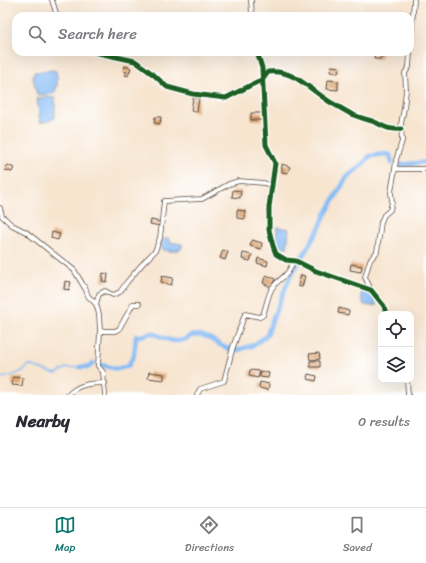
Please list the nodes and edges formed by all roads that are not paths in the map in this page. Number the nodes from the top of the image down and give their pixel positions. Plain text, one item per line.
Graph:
1 (52, 0) edge
2 (251, 0) edge
3 (414, 0) edge
4 (56, 12) edge
5 (252, 12) edge
6 (413, 12) edge
7 (112, 56) edge
8 (258, 56) edge
9 (410, 56) edge
10 (263, 79) junction
11 (401, 129) junction
12 (395, 169) junction
13 (426, 169) edge
14 (272, 186) junction
15 (0, 208) edge
16 (1, 217) edge
17 (293, 261) junction
18 (372, 290) junction
19 (96, 304) junction
20 (140, 304) dead end
21 (385, 311) edge
22 (100, 331) junction
23 (104, 383) junction
24 (407, 383) edge
25 (68, 395) edge
26 (105, 395) edge
27 (197, 395) edge
28 (408, 395) edge

1 - 4 street
2 - 5 street
3 - 6 street
7 - 10 street
8 - 10 street
9 - 11 street
10 - 11 street
10 - 14 street
11 - 12 street
12 - 13 street
12 - 18 street
14 - 17 street
14 - 19 street
15 - 16 street
16 - 19 street
17 - 18 street
17 - 27 street
18 - 21 street
19 - 22 street
20 - 22 street
22 - 23 street
23 - 25 street
23 - 26 street
24 - 28 street

